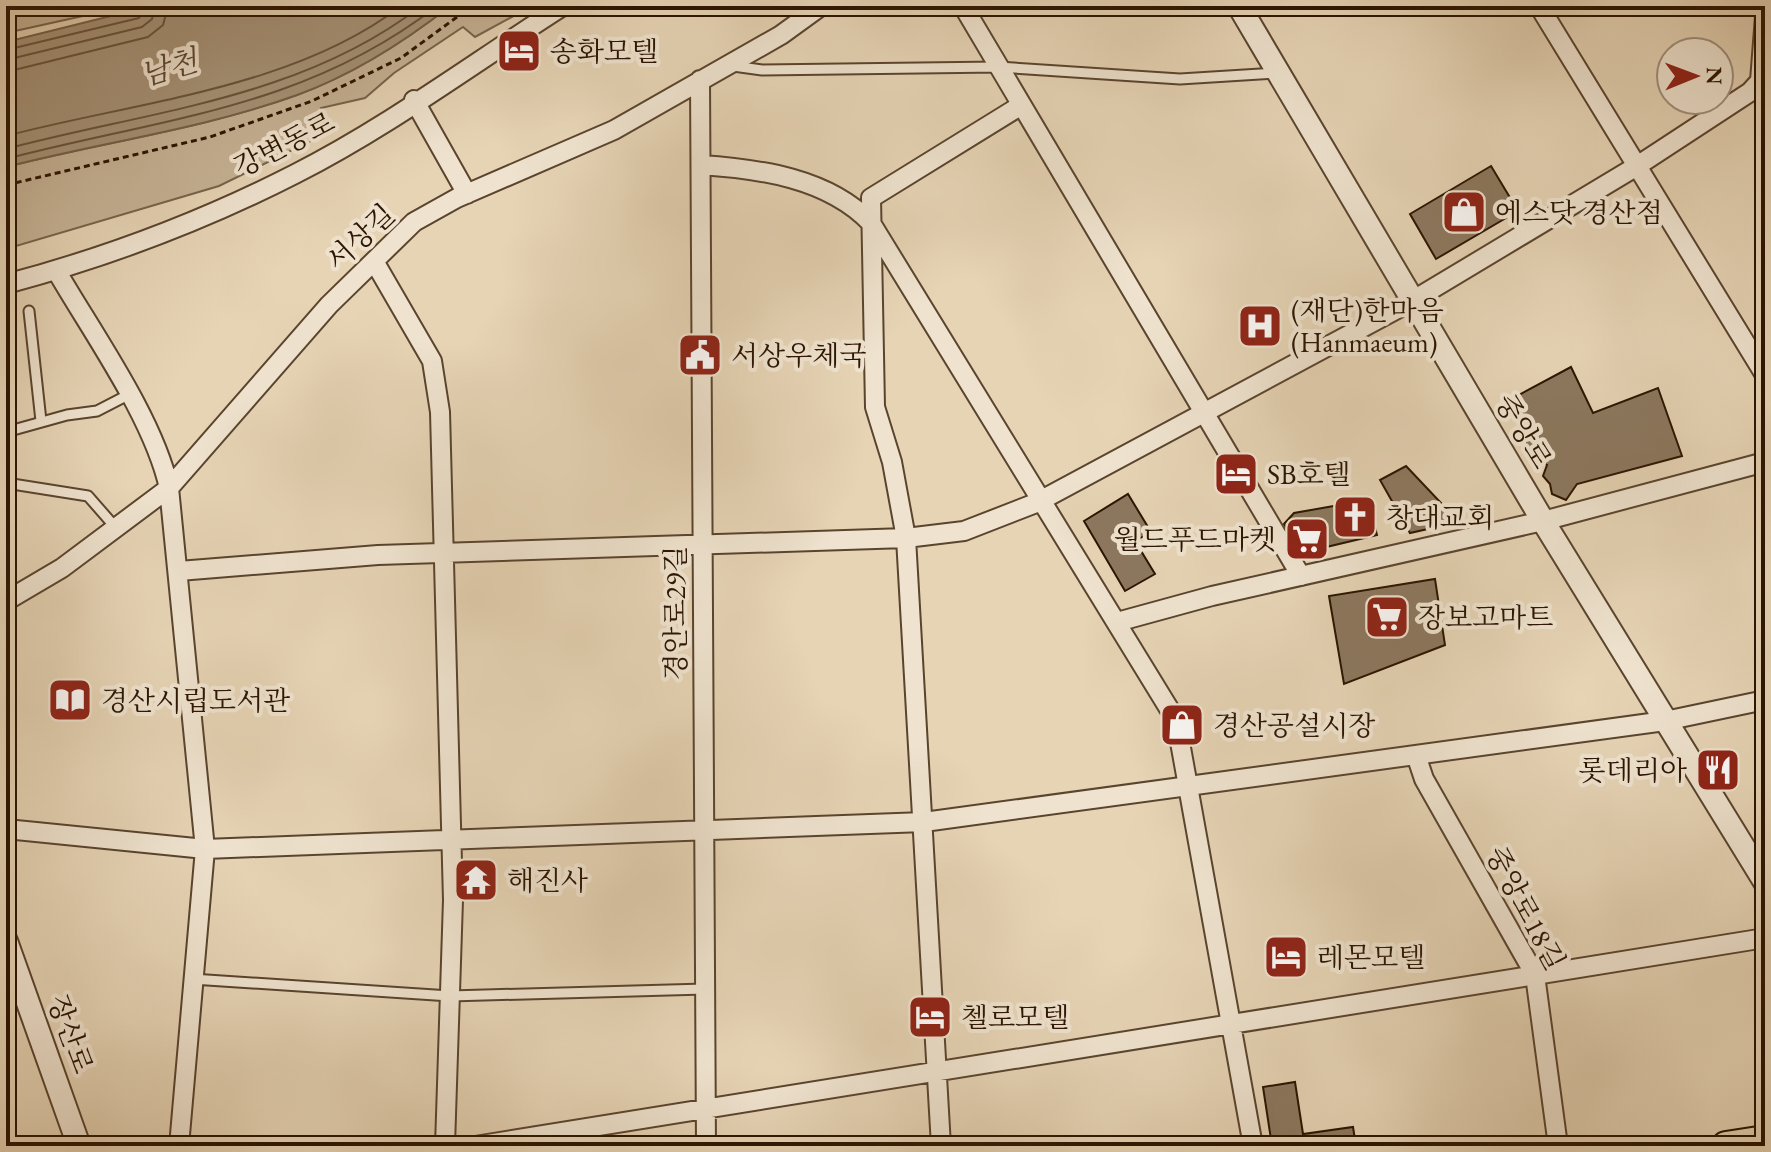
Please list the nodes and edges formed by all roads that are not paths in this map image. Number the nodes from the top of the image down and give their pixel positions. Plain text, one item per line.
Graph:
1 (563, 6) edge
2 (821, 6) edge
3 (963, 6) edge
4 (1239, 6) edge
5 (1539, 6) edge
6 (796, 13) edge
7 (1765, 16) edge
8 (726, 65) junction
9 (998, 67) junction
10 (1279, 73) junction
11 (700, 80) junction
12 (1763, 83) edge
13 (414, 100) junction
14 (1020, 106) junction
15 (701, 165) junction
16 (1637, 166) junction
17 (467, 194) junction
18 (871, 223) junction
19 (374, 261) junction
20 (56, 270) junction
21 (6, 284) edge
22 (1412, 301) junction
23 (29, 311) dead end
24 (1765, 375) edge
25 (128, 395) junction
26 (1205, 412) junction
27 (41, 421) junction
28 (6, 432) edge
29 (1765, 462) edge
30 (6, 483) edge
31 (169, 488) junction
32 (1041, 500) junction
33 (1543, 521) junction
34 (116, 528) junction
35 (906, 538) junction
36 (703, 542) junction
37 (443, 553) junction
38 (179, 571) junction
39 (1301, 576) junction
40 (6, 601) edge
41 (1117, 622) junction
42 (1765, 700) edge
43 (1665, 721) junction
44 (1416, 755) junction
45 (1190, 786) junction
46 (924, 822) junction
47 (6, 829) edge
48 (703, 830) junction
49 (451, 838) junction
50 (205, 849) junction
51 (1765, 882) edge
52 (1765, 938) edge
53 (6, 941) edge
54 (1535, 975) junction
55 (192, 979) junction
56 (13, 982) edge
57 (705, 989) junction
58 (450, 996) junction
59 (1231, 1024) junction
60 (938, 1071) junction
61 (707, 1109) junction
62 (1765, 1140) edge
63 (79, 1146) edge
64 (179, 1146) edge
65 (445, 1146) edge
66 (475, 1146) edge
67 (706, 1146) edge
68 (941, 1146) edge
69 (1253, 1146) edge
70 (1558, 1146) edge
71 (1726, 1146) edge

1 - 13 street, 강변동로
2 - 6 street, 서상길
3 - 9 street
4 - 10 street, 중앙로
5 - 16 street
6 - 8 street, 서상길
7 - 12 street
8 - 9 lane
8 - 11 street, 서상길
9 - 10 lane
9 - 14 street
10 - 22 street, 중앙로
11 - 15 street, 경안로29길
11 - 17 street, 서상길
12 - 16 street
13 - 17 street
13 - 20 street, 강변동로
14 - 18 street
14 - 26 street
15 - 18 street
15 - 36 street, 경안로29길
16 - 22 street
16 - 24 street
17 - 19 street, 서상길
18 - 32 street
18 - 35 street
19 - 31 street, 서상길
19 - 37 street
20 - 21 street, 강변동로
20 - 25 street
22 - 26 street
22 - 33 street, 중앙로
23 - 27 lane
25 - 27 lane
25 - 31 street
26 - 32 street
26 - 39 street
27 - 28 lane
29 - 33 street
30 - 34 lane
31 - 34 street, 서상길
31 - 38 street
32 - 35 street
32 - 41 street
33 - 39 street
33 - 43 street, 중앙로
34 - 40 street, 서상길
35 - 36 street
35 - 46 street
36 - 37 street
36 - 48 street, 경안로29길
37 - 38 street
37 - 49 street
38 - 50 street
39 - 41 street
41 - 45 street
42 - 43 street
43 - 44 street
43 - 51 street, 중앙로
44 - 45 street
44 - 54 street, 중앙로18길
45 - 46 street
45 - 59 street
46 - 48 street
46 - 60 street
47 - 50 street
48 - 49 street
48 - 57 street, 경안로29길
49 - 50 street
49 - 58 street
50 - 55 street
52 - 54 street
53 - 56 street, 장산로
54 - 59 street
54 - 70 street, 중앙로18길
55 - 58 lane
55 - 64 street
56 - 63 street, 장산로
57 - 58 lane
57 - 61 street, 경안로29길
58 - 65 street
59 - 60 street
59 - 69 street
60 - 61 street
60 - 68 street
61 - 66 street
61 - 67 street, 경안로29길
62 - 71 main road

